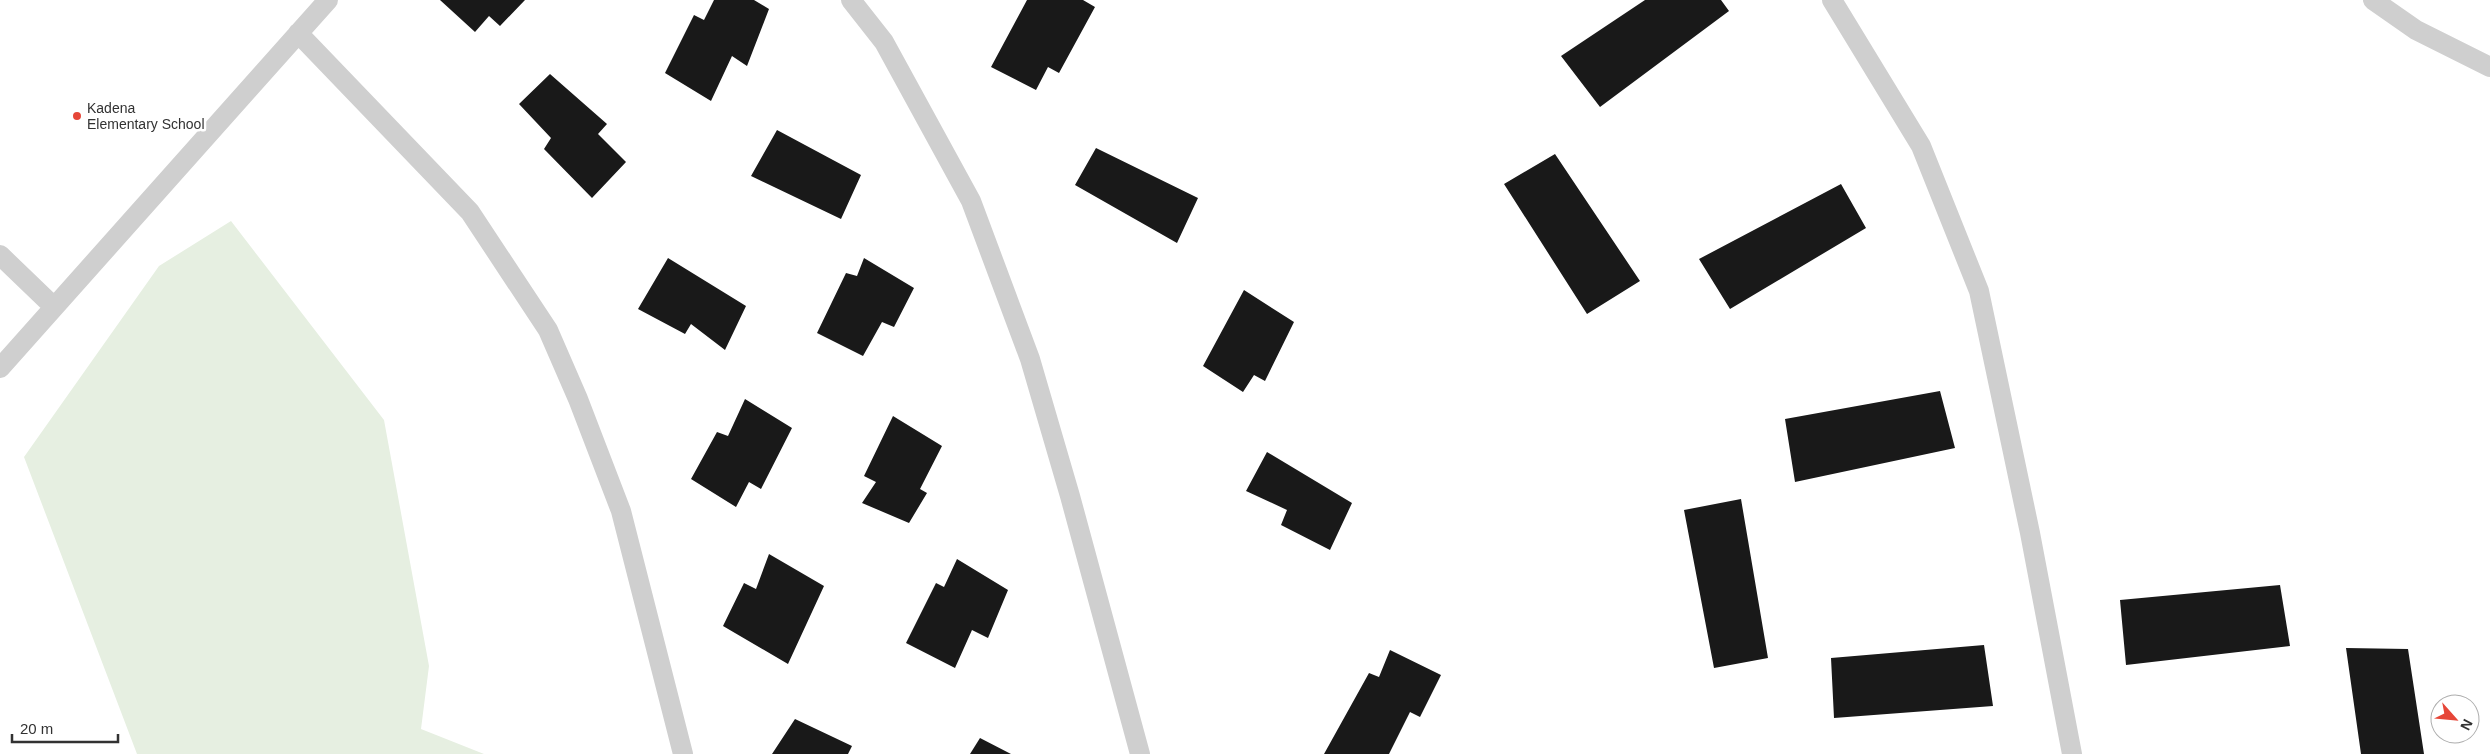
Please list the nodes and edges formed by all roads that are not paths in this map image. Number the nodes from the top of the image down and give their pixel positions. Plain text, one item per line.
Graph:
1 (328, 0) edge
2 (851, 0) edge
3 (1832, 0) edge
4 (2373, 0) edge
5 (298, 33) junction
6 (2490, 66) edge
7 (0, 255) edge
8 (54, 307) junction
9 (0, 368) edge
10 (683, 754) edge
11 (1140, 754) edge
12 (2072, 754) edge

1 - 5 lane
2 - 11 lane
3 - 12 lane
4 - 6 lane
5 - 8 lane
5 - 10 lane
7 - 8 lane
8 - 9 lane

